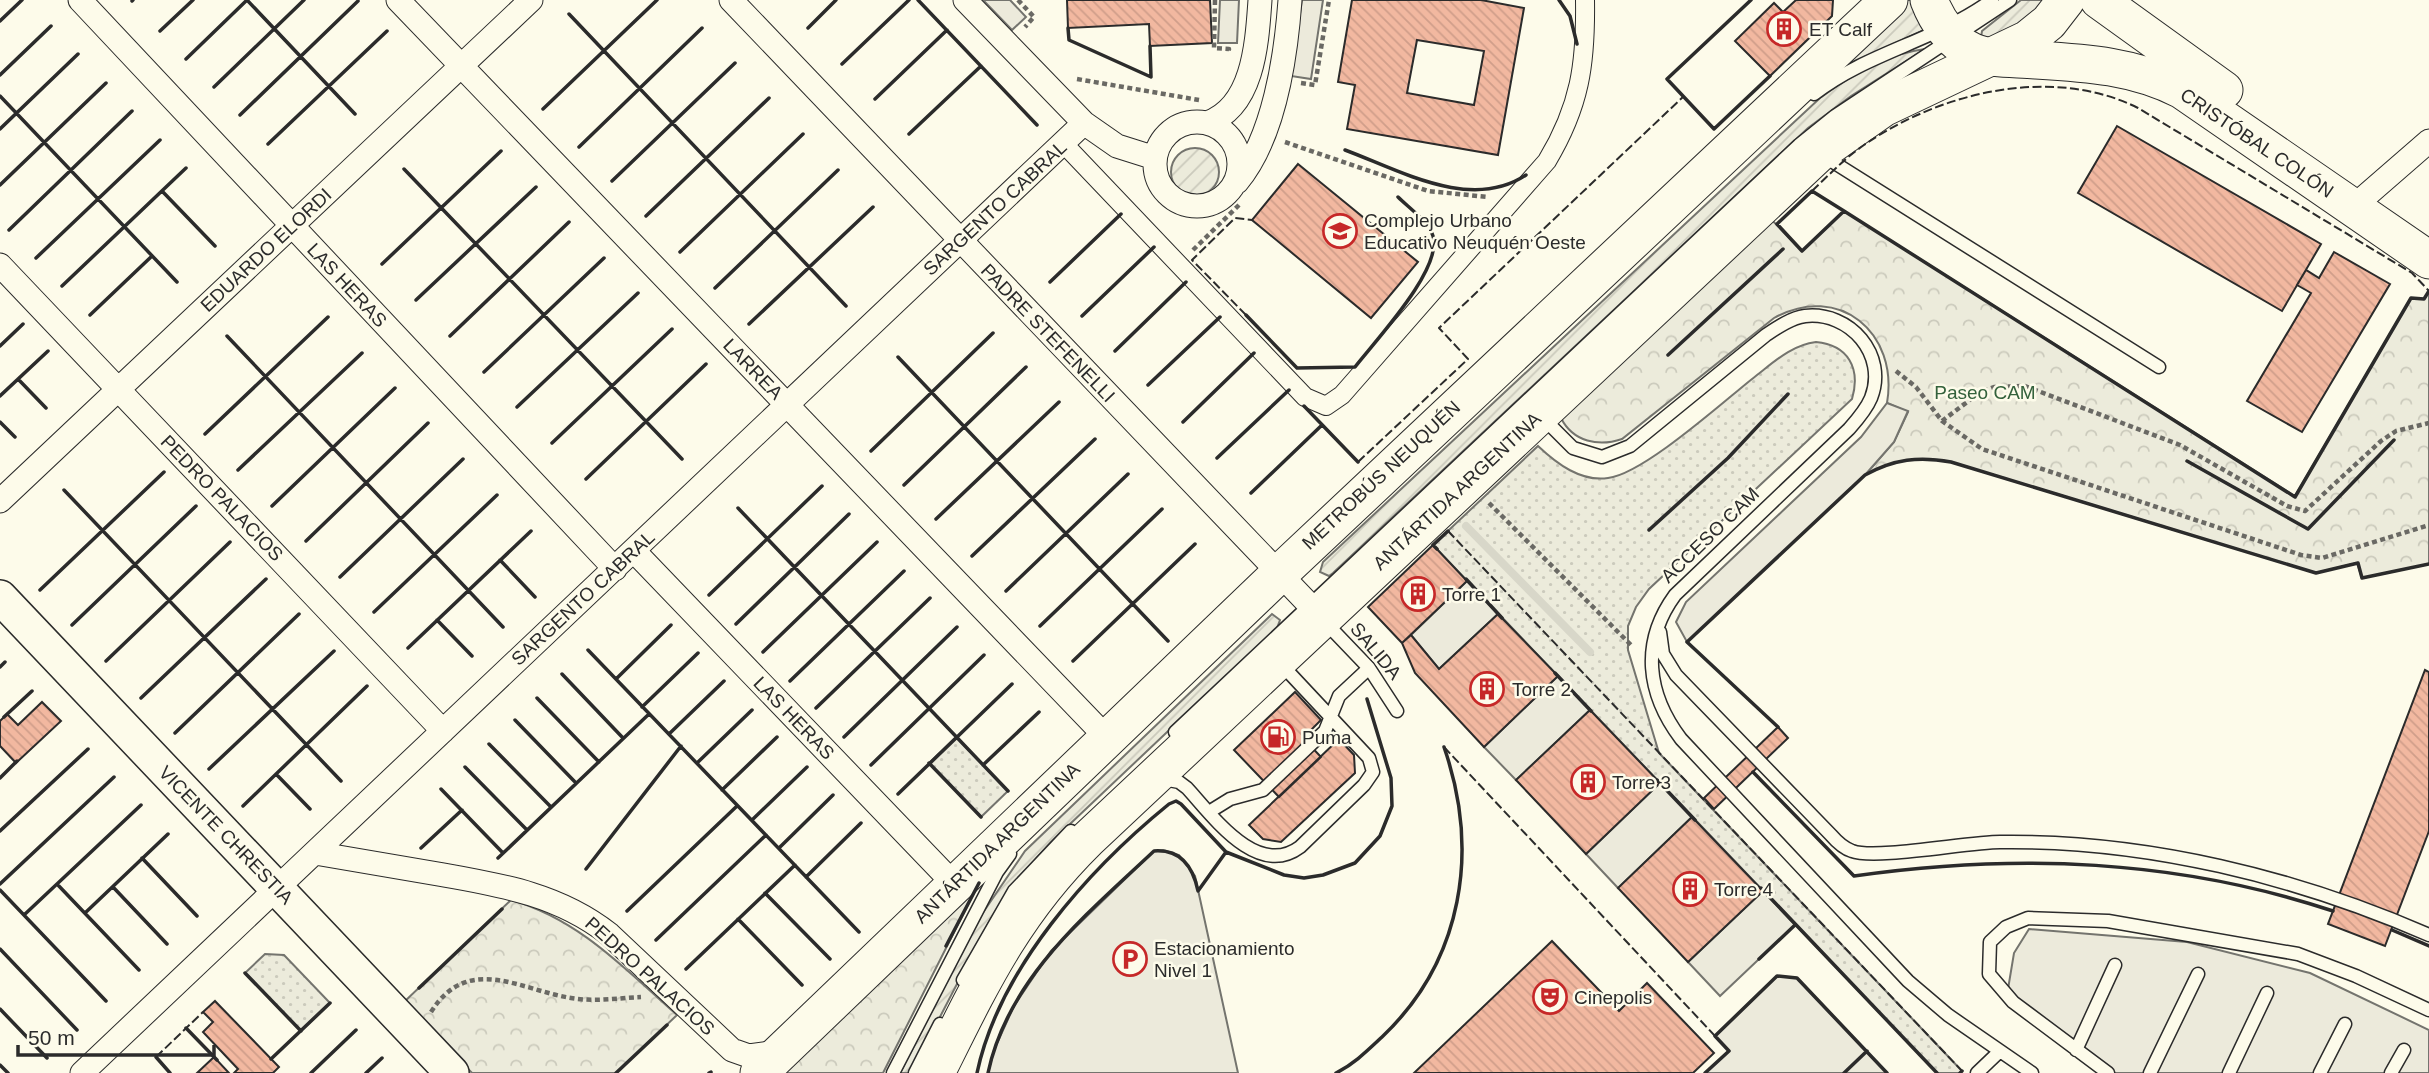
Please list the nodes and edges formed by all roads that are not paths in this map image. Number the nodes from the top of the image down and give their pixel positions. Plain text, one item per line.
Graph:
1 (80, 0) edge
2 (398, 0) edge
3 (531, 0) edge
4 (730, 0) edge
5 (965, 0) edge
6 (1260, 0) edge
7 (1290, 0) edge
8 (1585, 0) edge
9 (1889, 0) edge
10 (1992, 0) edge
11 (2010, 0) edge
12 (2066, 0) edge
13 (2100, 1) edge
14 (1942, 23) edge
15 (1993, 57) junction
16 (461, 66) junction
17 (1801, 105) dead end
18 (1084, 123) junction
19 (1207, 123) junction
20 (2429, 141) edge
21 (1063, 143) junction
22 (1819, 153) junction
23 (1155, 158) junction
24 (1231, 190) junction
25 (2362, 200) junction
26 (292, 226) junction
27 (2429, 232) edge
28 (960, 241) junction
29 (2429, 260) edge
30 (0, 265) edge
31 (2159, 367) dead end
32 (118, 389) junction
33 (787, 405) junction
34 (1539, 414) junction
35 (0, 500) edge
36 (634, 551) junction
37 (615, 569) junction
38 (1288, 583) junction
39 (0, 597) edge
40 (1315, 611) junction
41 (1660, 618) junction
42 (1277, 660) junction
43 (1368, 668) junction
44 (1397, 711) dead end
45 (1331, 717) junction
46 (443, 731) junction
47 (1107, 738) junction
48 (1156, 763) junction
49 (1209, 812) junction
50 (1082, 821) dead end
51 (1016, 848) dead end
52 (315, 853) junction
53 (954, 884) junction
54 (277, 888) junction
55 (2429, 935) edge
56 (2115, 965) dead end
57 (2198, 974) dead end
58 (958, 990) dead end
59 (2267, 993) dead end
60 (2429, 1010) edge
61 (946, 1014) dead end
62 (2345, 1024) dead end
63 (2076, 1050) junction
64 (2404, 1050) dead end
65 (2000, 1051) junction
66 (768, 1062) edge
67 (82, 1073) edge
68 (452, 1073) edge
69 (893, 1073) edge
70 (915, 1073) edge
71 (936, 1073) edge
72 (1977, 1073) edge
73 (2032, 1073) edge
74 (2108, 1073) edge
75 (2150, 1073) edge
76 (2230, 1073) edge
77 (2320, 1073) edge
78 (2391, 1073) edge

1 - 26 street, LAS HERAS
2 - 16 street, LARREA
3 - 16 street, EDUARDO ELORDI
4 - 28 street, PADRE STEFENELLI
5 - 18 street
6 - 19 street
7 - 24 street
8 - 21 street
9 - 38 main road, ANTÁRTIDA ARGENTINA
10 - 14 lane
11 - 14 lane
12 - 15 main road, ANTÁRTIDA ARGENTINA
13 - 25 main road, CRISTÓBAL COLÓN
14 - 15 main road, CRISTÓBAL COLÓN
14 - 17 lane
14 - 40 lane
15 - 22 main road, ANTÁRTIDA ARGENTINA
15 - 25 main road, CRISTÓBAL COLÓN
16 - 26 street, EDUARDO ELORDI
16 - 33 street, LARREA
18 - 21 street, SARGENTO CABRAL
18 - 23 street
19 - 23 street
19 - 24 street
20 - 25 street
21 - 28 street, SARGENTO CABRAL
22 - 31 lane
22 - 34 main road, ANTÁRTIDA ARGENTINA
23 - 24 street
25 - 27 main road, CRISTÓBAL COLÓN
25 - 29 main road, CRISTÓBAL COLÓN
26 - 32 street, EDUARDO ELORDI
26 - 37 street, LAS HERAS
28 - 33 street, SARGENTO CABRAL
28 - 38 street, PADRE STEFENELLI
30 - 32 street, PEDRO PALACIOS
32 - 35 street, EDUARDO ELORDI
32 - 46 street, PEDRO PALACIOS
33 - 36 street, SARGENTO CABRAL
33 - 47 street, LARREA
34 - 40 main road, ANTÁRTIDA ARGENTINA
34 - 41 lane, ACCESO CAM
36 - 37 street, SARGENTO CABRAL
36 - 53 street, LAS HERAS
37 - 46 street, SARGENTO CABRAL
38 - 40 street, PADRE STEFENELLI
38 - 47 main road, ANTÁRTIDA ARGENTINA
39 - 54 main road, VICENTE CHRESTIA
40 - 42 main road, ANTÁRTIDA ARGENTINA
40 - 43 lane, SALIDA
40 - 48 lane
41 - 55 lane
41 - 65 lane, ACCESO CAM
42 - 45 lane
42 - 48 main road, ANTÁRTIDA ARGENTINA
43 - 44 lane, SALIDA
43 - 45 lane
45 - 49 lane
45 - 49 lane
46 - 52 street, SARGENTO CABRAL
47 - 53 main road, ANTÁRTIDA ARGENTINA
48 - 49 lane
48 - 71 main road, ANTÁRTIDA ARGENTINA
50 - 58 lane
51 - 69 lane
52 - 54 street, SARGENTO CABRAL
52 - 66 street, PEDRO PALACIOS
53 - 66 main road, ANTÁRTIDA ARGENTINA
54 - 67 street, SARGENTO CABRAL
54 - 68 main road, VICENTE CHRESTIA
56 - 63 lane
57 - 75 lane
59 - 76 lane
60 - 63 lane
61 - 70 lane
62 - 77 lane
63 - 74 lane
64 - 78 lane
65 - 72 lane
65 - 73 lane, ACCESO CAM

